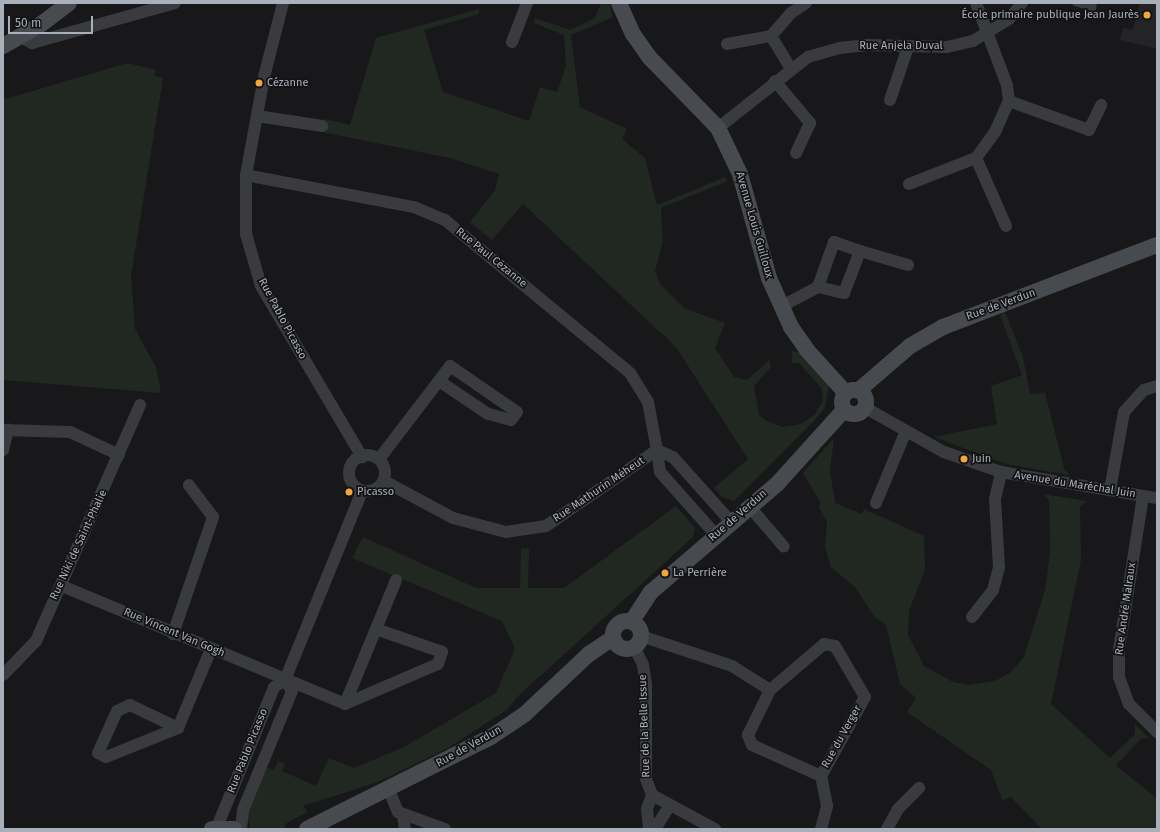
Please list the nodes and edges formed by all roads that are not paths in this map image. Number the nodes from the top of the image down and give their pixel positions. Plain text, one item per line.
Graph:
1 (69, 3) edge
2 (175, 3) edge
3 (283, 3) edge
4 (527, 3) edge
5 (619, 3) edge
6 (806, 3) edge
7 (976, 3) edge
8 (1022, 3) edge
9 (1075, 3) edge
10 (1094, 3) edge
11 (989, 35) junction
12 (771, 36) junction
13 (21, 37) junction
14 (512, 42) dead end
15 (727, 44) dead end
16 (3, 46) edge
17 (908, 48) junction
18 (791, 69) junction
19 (775, 81) junction
20 (890, 100) dead end
21 (1009, 101) junction
22 (1101, 105) dead end
23 (257, 116) junction
24 (322, 126) dead end
25 (718, 128) junction
26 (796, 153) dead end
27 (976, 158) junction
28 (246, 175) junction
29 (909, 184) dead end
30 (1006, 226) dead end
31 (1157, 245) edge
32 (860, 251) junction
33 (908, 265) dead end
34 (818, 287) junction
35 (782, 306) junction
36 (439, 382) junction
37 (1157, 386) edge
38 (852, 391) junction
39 (140, 405) dead end
40 (864, 407) junction
41 (844, 410) junction
42 (6, 430) edge
43 (906, 432) junction
44 (3, 450) edge
45 (657, 450) junction
46 (120, 455) junction
47 (362, 457) junction
48 (379, 459) junction
49 (1001, 472) junction
50 (384, 481) junction
51 (188, 485) dead end
52 (1110, 490) junction
53 (362, 491) junction
54 (1143, 496) junction
55 (1157, 498) edge
56 (876, 503) dead end
57 (750, 507) junction
58 (732, 523) junction
59 (716, 535) junction
60 (784, 547) dead end
61 (396, 580) dead end
62 (62, 586) junction
63 (972, 618) dead end
64 (632, 621) junction
65 (376, 629) junction
66 (173, 634) junction
67 (613, 638) junction
68 (638, 641) junction
69 (211, 649) junction
70 (3, 676) edge
71 (285, 680) junction
72 (770, 690) junction
73 (345, 704) junction
74 (178, 728) junction
75 (1157, 732) edge
76 (821, 776) junction
77 (919, 788) dead end
78 (389, 790) junction
79 (652, 795) junction
80 (669, 807) junction
81 (403, 815) junction
82 (215, 828) edge
83 (708, 828) edge
84 (234, 829) edge
85 (241, 829) edge
86 (307, 829) edge
87 (405, 829) edge
88 (445, 829) edge
89 (649, 829) edge
90 (655, 829) edge
91 (821, 829) edge
92 (887, 829) edge

1 - 13 street
2 - 13 street
3 - 23 street, Rue Pablo Picasso
4 - 14 street
5 - 25 street, Avenue Louis Guilloux
6 - 12 street
7 - 11 street
8 - 11 street, Rue Anjela Duval
9 - 10 lane
11 - 17 street, Rue Anjela Duval
11 - 21 street
12 - 15 street
12 - 18 street
13 - 16 street
17 - 18 street, Rue Anjela Duval
17 - 20 street
18 - 19 street, Rue Anjela Duval
19 - 25 street, Rue Anjela Duval
19 - 26 street
21 - 22 street
21 - 27 street
23 - 24 street
23 - 28 street, Rue Pablo Picasso
25 - 35 street, Avenue Louis Guilloux
27 - 29 street
27 - 30 street
28 - 45 street, Rue Paul Cézanne
28 - 47 street, Rue Pablo Picasso
31 - 38 street, Rue de Verdun
32 - 33 street
32 - 34 street
32 - 34 street
34 - 35 street
35 - 38 street, Avenue Louis Guilloux
36 - 36 street
36 - 48 street
37 - 52 street
38 - 40 street
38 - 41 street
39 - 46 street, Rue Niki de Saint-Phalie
40 - 41 street
40 - 43 street, Avenue du Maréchal Juin
41 - 57 street, Rue de Verdun
42 - 44 street
42 - 46 street
43 - 49 street, Avenue du Maréchal Juin
43 - 56 street
45 - 50 street, Rue Mathurin Méheut
45 - 58 street
45 - 59 street, Rue Paul Cézanne
46 - 62 street, Rue Niki de Saint-Phalie
47 - 48 street
47 - 53 street
48 - 50 street
49 - 52 street, Avenue du Maréchal Juin
49 - 63 street
50 - 53 street
51 - 66 street
52 - 54 street, Avenue du Maréchal Juin
53 - 71 street, Rue Pablo Picasso
54 - 55 street, Avenue du Maréchal Juin
54 - 75 street, Rue André Malraux
57 - 58 street, Rue de Verdun
57 - 60 street
58 - 59 street, Rue de Verdun
59 - 64 street, Rue de Verdun
61 - 65 street
62 - 66 street, Rue Vincent Van Gogh
62 - 70 street, Rue Niki de Saint-Phalie
64 - 67 street
64 - 68 street
65 - 73 street
65 - 73 street
66 - 69 street, Rue Vincent Van Gogh
67 - 68 street
67 - 78 street, Rue de Verdun
68 - 72 street
68 - 79 street, Rue de la Belle Issue
69 - 71 street, Rue Vincent Van Gogh
69 - 74 street
71 - 73 street, Rue Vincent Van Gogh
71 - 82 street, Rue Pablo Picasso
71 - 85 street, Rue Pablo Picasso
72 - 76 street, Rue du Verger
72 - 76 street, Rue du Verger
74 - 74 street
76 - 91 street, Rue du Verger
77 - 92 street
78 - 81 street
78 - 86 street, Rue de Verdun
79 - 80 street
79 - 89 street, Rue de la Belle Issue
80 - 83 street
80 - 90 street
81 - 87 street
81 - 88 street
82 - 84 street

